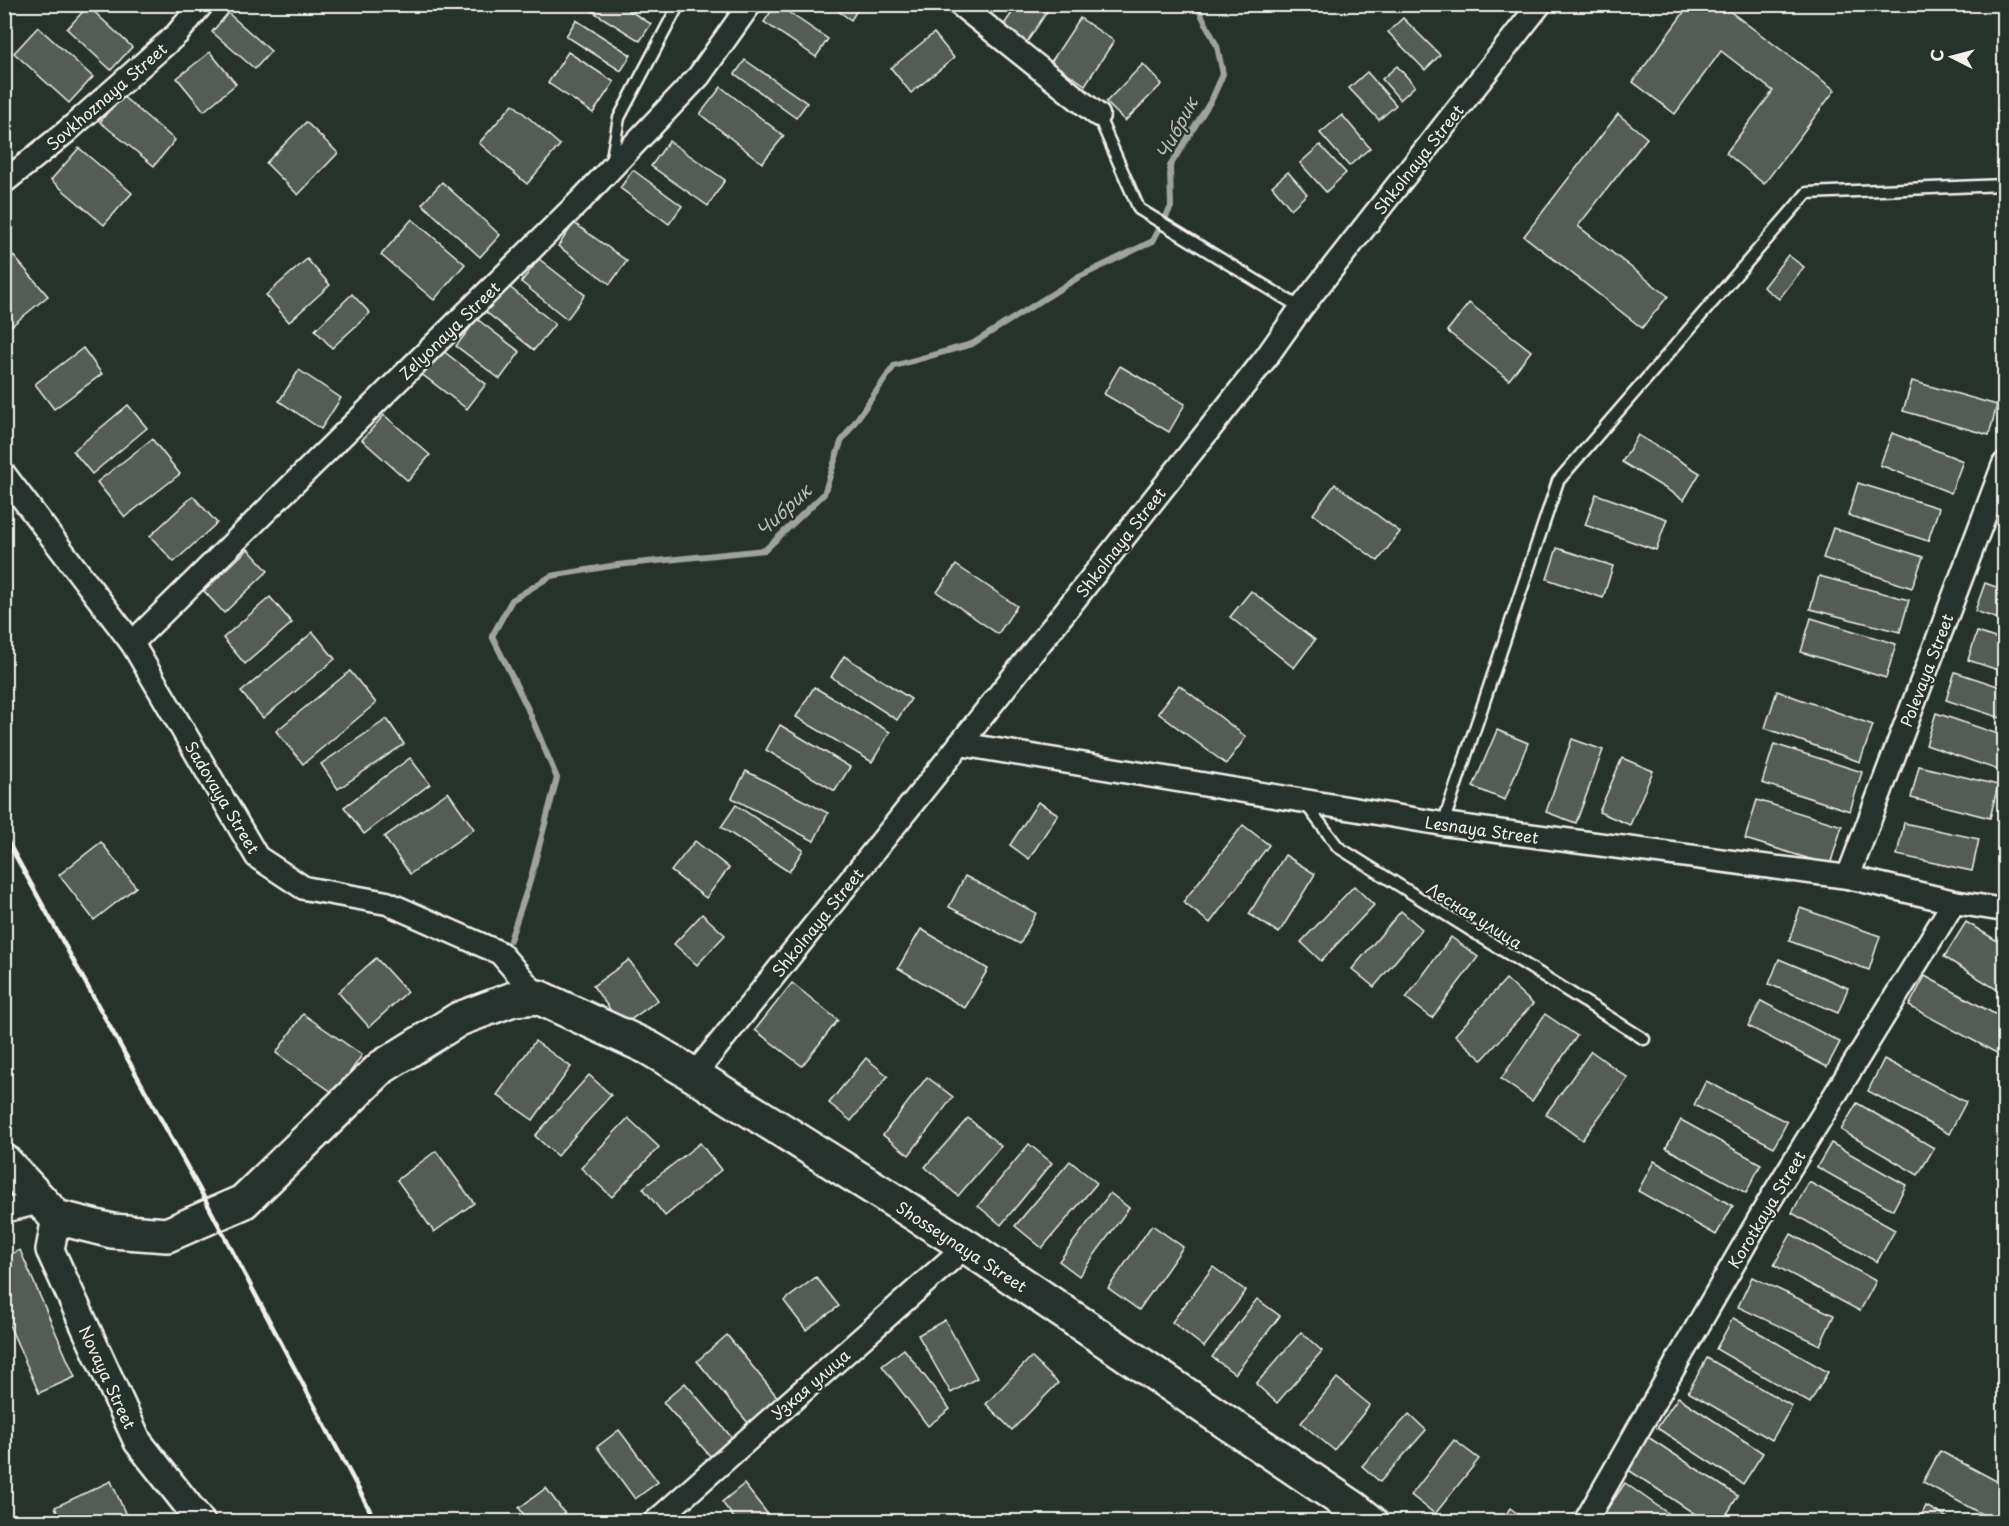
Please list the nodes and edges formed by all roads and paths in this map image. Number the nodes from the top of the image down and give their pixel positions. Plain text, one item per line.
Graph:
1 (202, 4) edge
2 (679, 4) edge
3 (750, 4) edge
4 (959, 4) edge
5 (1540, 4) edge
6 (1098, 115) joint
7 (610, 169) junction
8 (4, 182) edge
9 (2004, 185) edge
10 (1301, 309) junction
11 (2004, 464) edge
12 (4, 474) edge
13 (132, 643) junction
14 (960, 744) junction
15 (1304, 801) junction
16 (1443, 824) junction
17 (1848, 877) junction
18 (1954, 902) junction
19 (2004, 910) edge
20 (538, 997) junction
21 (1644, 1039) dead end
22 (694, 1075) junction
23 (4, 1161) edge
24 (48, 1209) junction
25 (4, 1211) edge
26 (966, 1246) junction
27 (201, 1521) edge
28 (655, 1521) edge
29 (1371, 1521) edge
30 (1585, 1521) edge

1 - 8 street, Sovkhoznaya Street
2 - 7 lane
3 - 7 street, Zelyonaya Street
4 - 6 street
5 - 10 street, Shkolnaya Street
6 - 10 lane
7 - 13 street, Zelyonaya Street
9 - 16 lane
10 - 14 street, Shkolnaya Street
11 - 17 street, Polevaya Street
12 - 13 street, Sadovaya Street
13 - 20 street, Sadovaya Street
14 - 15 street, Lesnaya Street
14 - 22 street, Shkolnaya Street
15 - 16 street, Lesnaya Street
15 - 21 lane, Лесная улица
16 - 17 street, Lesnaya Street
17 - 18 street, Lesnaya Street
18 - 19 street, Lesnaya Street
18 - 30 street, Korotkaya Street
20 - 22 main road, Shosseynaya Street
20 - 24 main road
22 - 26 main road, Shosseynaya Street
23 - 24 main road
24 - 25 street
24 - 27 street, Novaya Street
26 - 28 street, Узкая улица
26 - 29 main road, Shosseynaya Street

